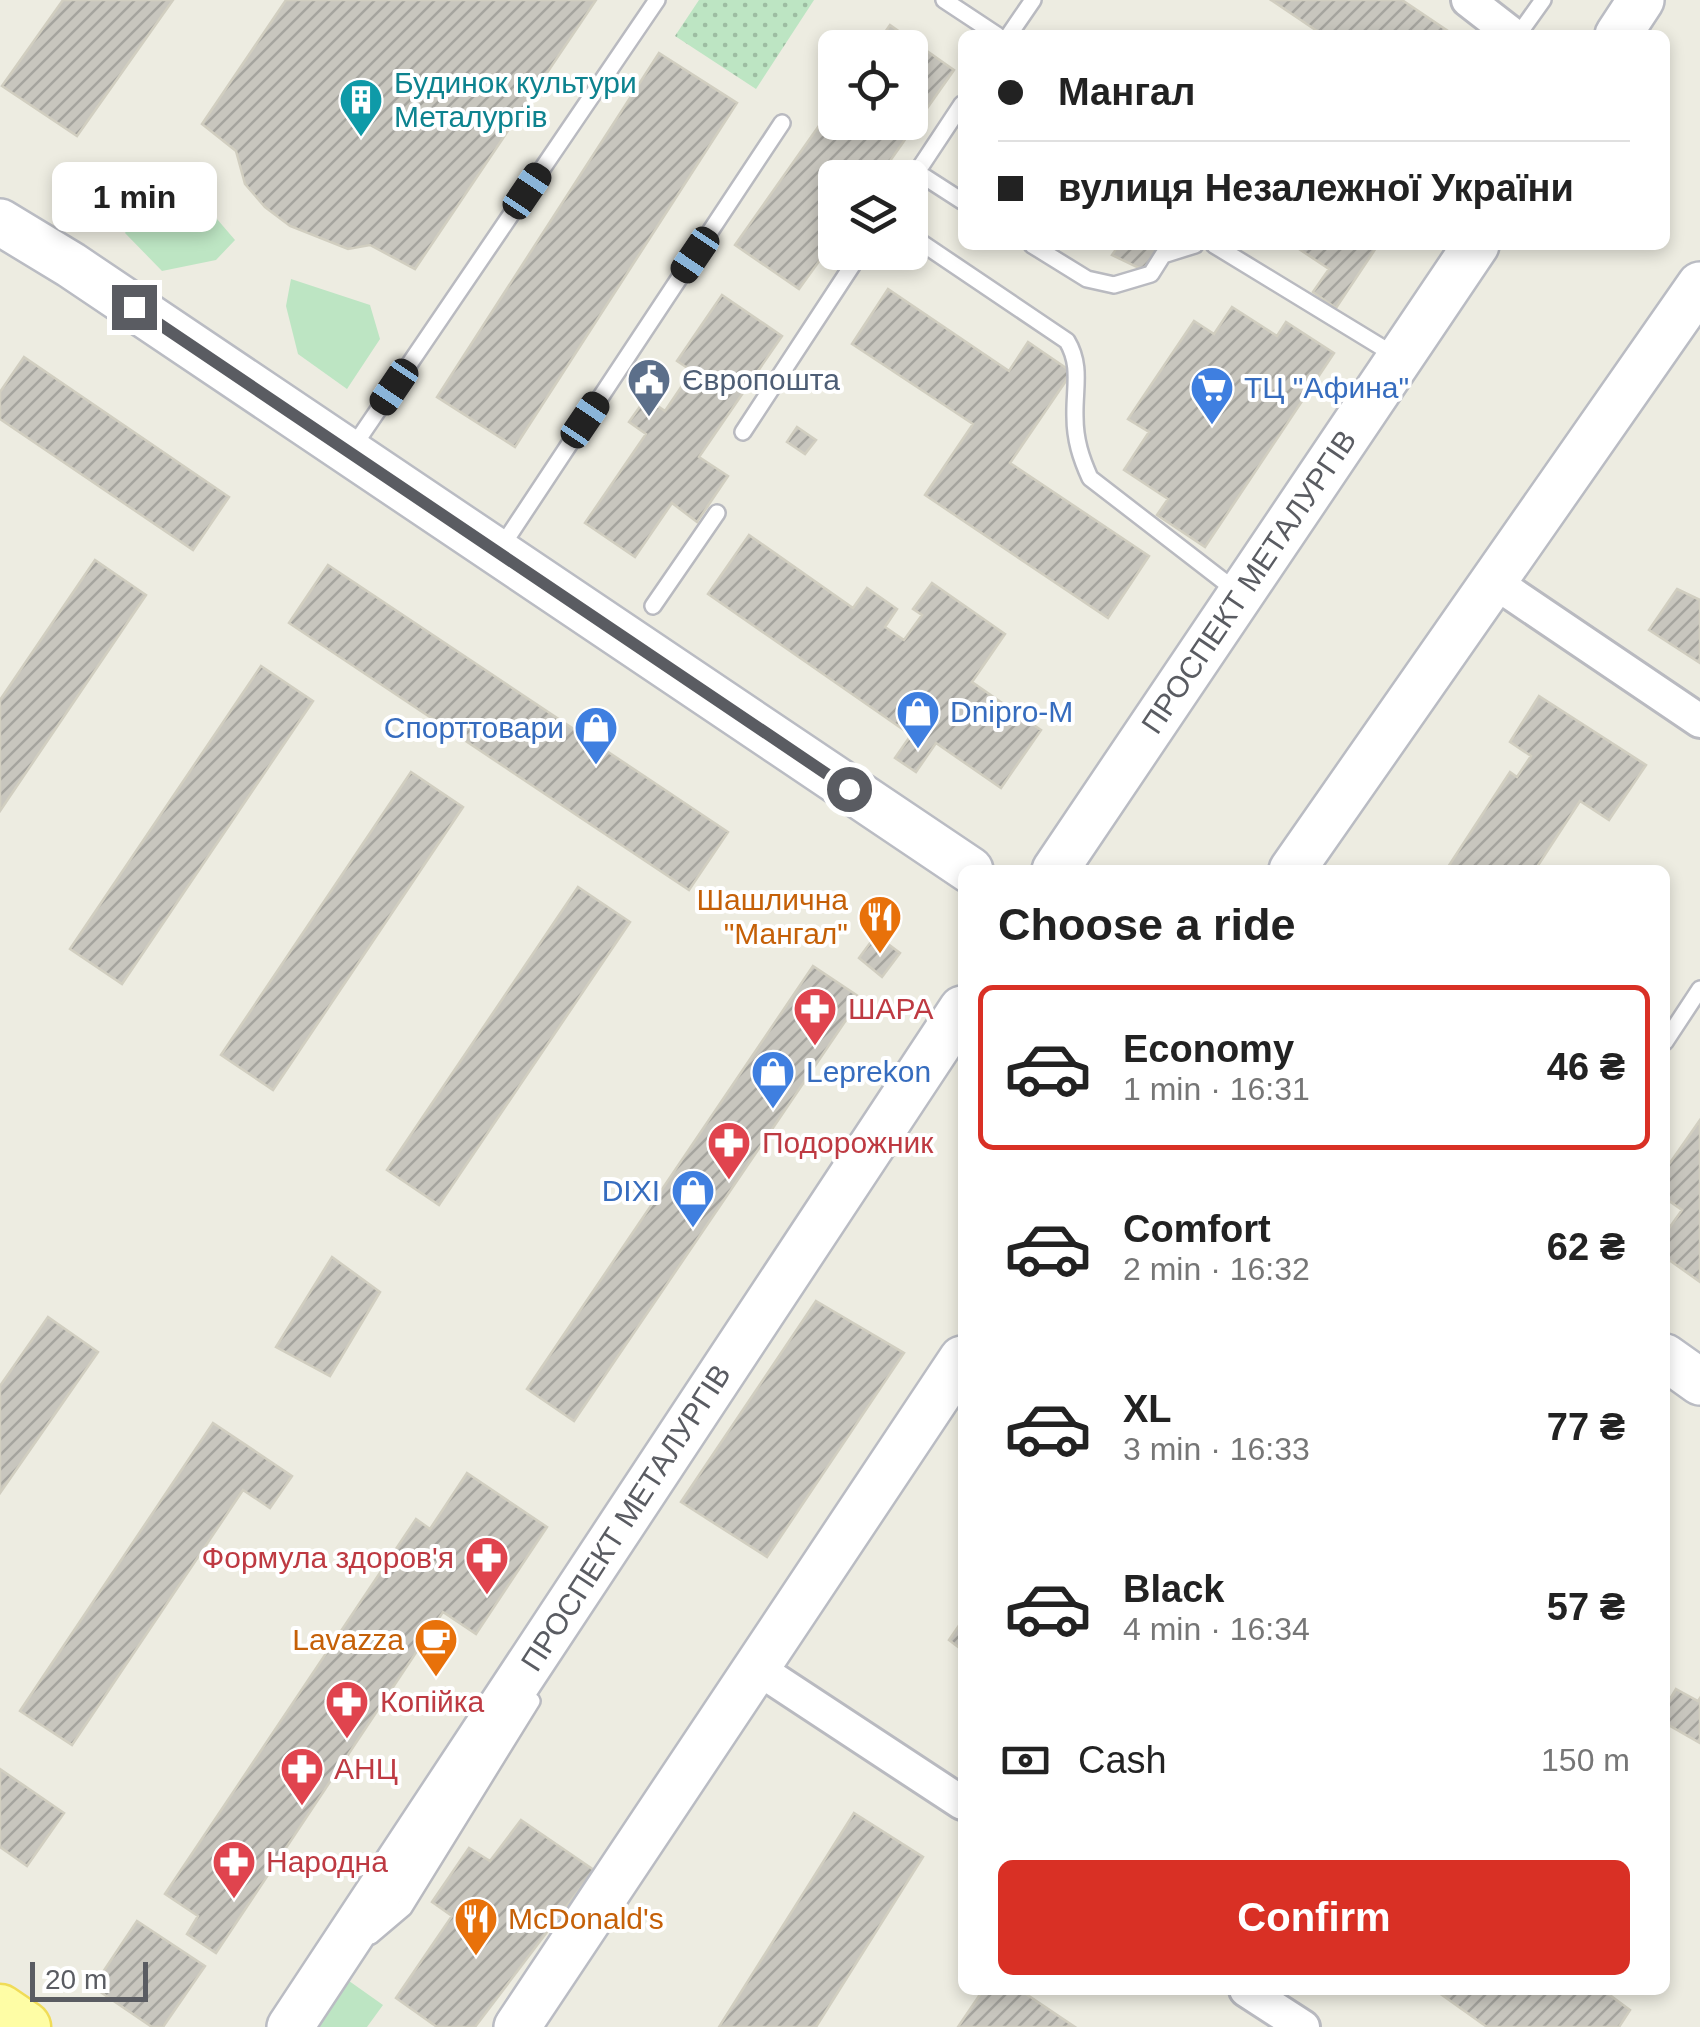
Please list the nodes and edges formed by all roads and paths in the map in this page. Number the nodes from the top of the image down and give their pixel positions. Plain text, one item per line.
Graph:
1 (657, 0) edge
2 (944, 0) edge
3 (1034, 0) edge
4 (1468, 0) edge
5 (1543, 0) edge
6 (1641, 0) edge
7 (989, 30) edge
8 (1013, 30) edge
9 (1509, 30) edge
10 (1520, 30) edge
11 (1621, 30) edge
12 (958, 110) edge
13 (782, 123) dead end
14 (924, 160) edge
15 (928, 184) edge
16 (958, 199) edge
17 (0, 222) edge
18 (928, 247) edge
19 (1040, 250) edge
20 (1178, 250) edge
21 (1222, 250) edge
22 (1473, 250) edge
23 (850, 270) edge
24 (1700, 284) edge
25 (1400, 358) junction
26 (743, 432) dead end
27 (349, 452) junction
28 (717, 513) dead end
29 (498, 552) junction
30 (1493, 581) junction
31 (1241, 594) junction
32 (653, 606) dead end
33 (1700, 721) edge
34 (963, 865) edge
35 (1058, 865) edge
36 (1295, 865) edge
37 (1700, 989) edge
38 (958, 1014) edge
39 (1670, 1034) edge
40 (958, 1365) edge
41 (586, 1579) junction
42 (567, 1638) dead end
43 (757, 1668) junction
44 (545, 1679) dead end
45 (958, 1799) edge
46 (324, 1974) junction
47 (1256, 1995) edge
48 (0, 2010) edge
49 (25, 2027) edge
50 (290, 2027) edge
51 (518, 2027) edge
52 (1302, 2027) edge

1 - 27 lane
2 - 7 lane
3 - 8 lane
4 - 9 street
5 - 10 lane
6 - 11 main road
12 - 14 lane
13 - 29 lane
15 - 16 lane
17 - 27 main road
18 - 31 lane
19 - 20 lane
21 - 25 lane
22 - 25 main road, ПРОСПЕКТ МЕТАЛУРГІВ
23 - 26 lane
24 - 30 main road
25 - 31 main road, ПРОСПЕКТ МЕТАЛУРГІВ
27 - 29 main road
28 - 32 lane
29 - 34 main road
30 - 33 street
30 - 36 main road
31 - 35 main road, ПРОСПЕКТ МЕТАЛУРГІВ
37 - 39 lane
38 - 41 main road, ПРОСПЕКТ МЕТАЛУРГІВ
40 - 43 main road
41 - 42 lane
41 - 46 main road, ПРОСПЕКТ МЕТАЛУРГІВ
43 - 45 street
43 - 51 main road
44 - 46 lane
46 - 50 main road, ПРОСПЕКТ МЕТАЛУРГІВ
47 - 52 street
48 - 49 main road

